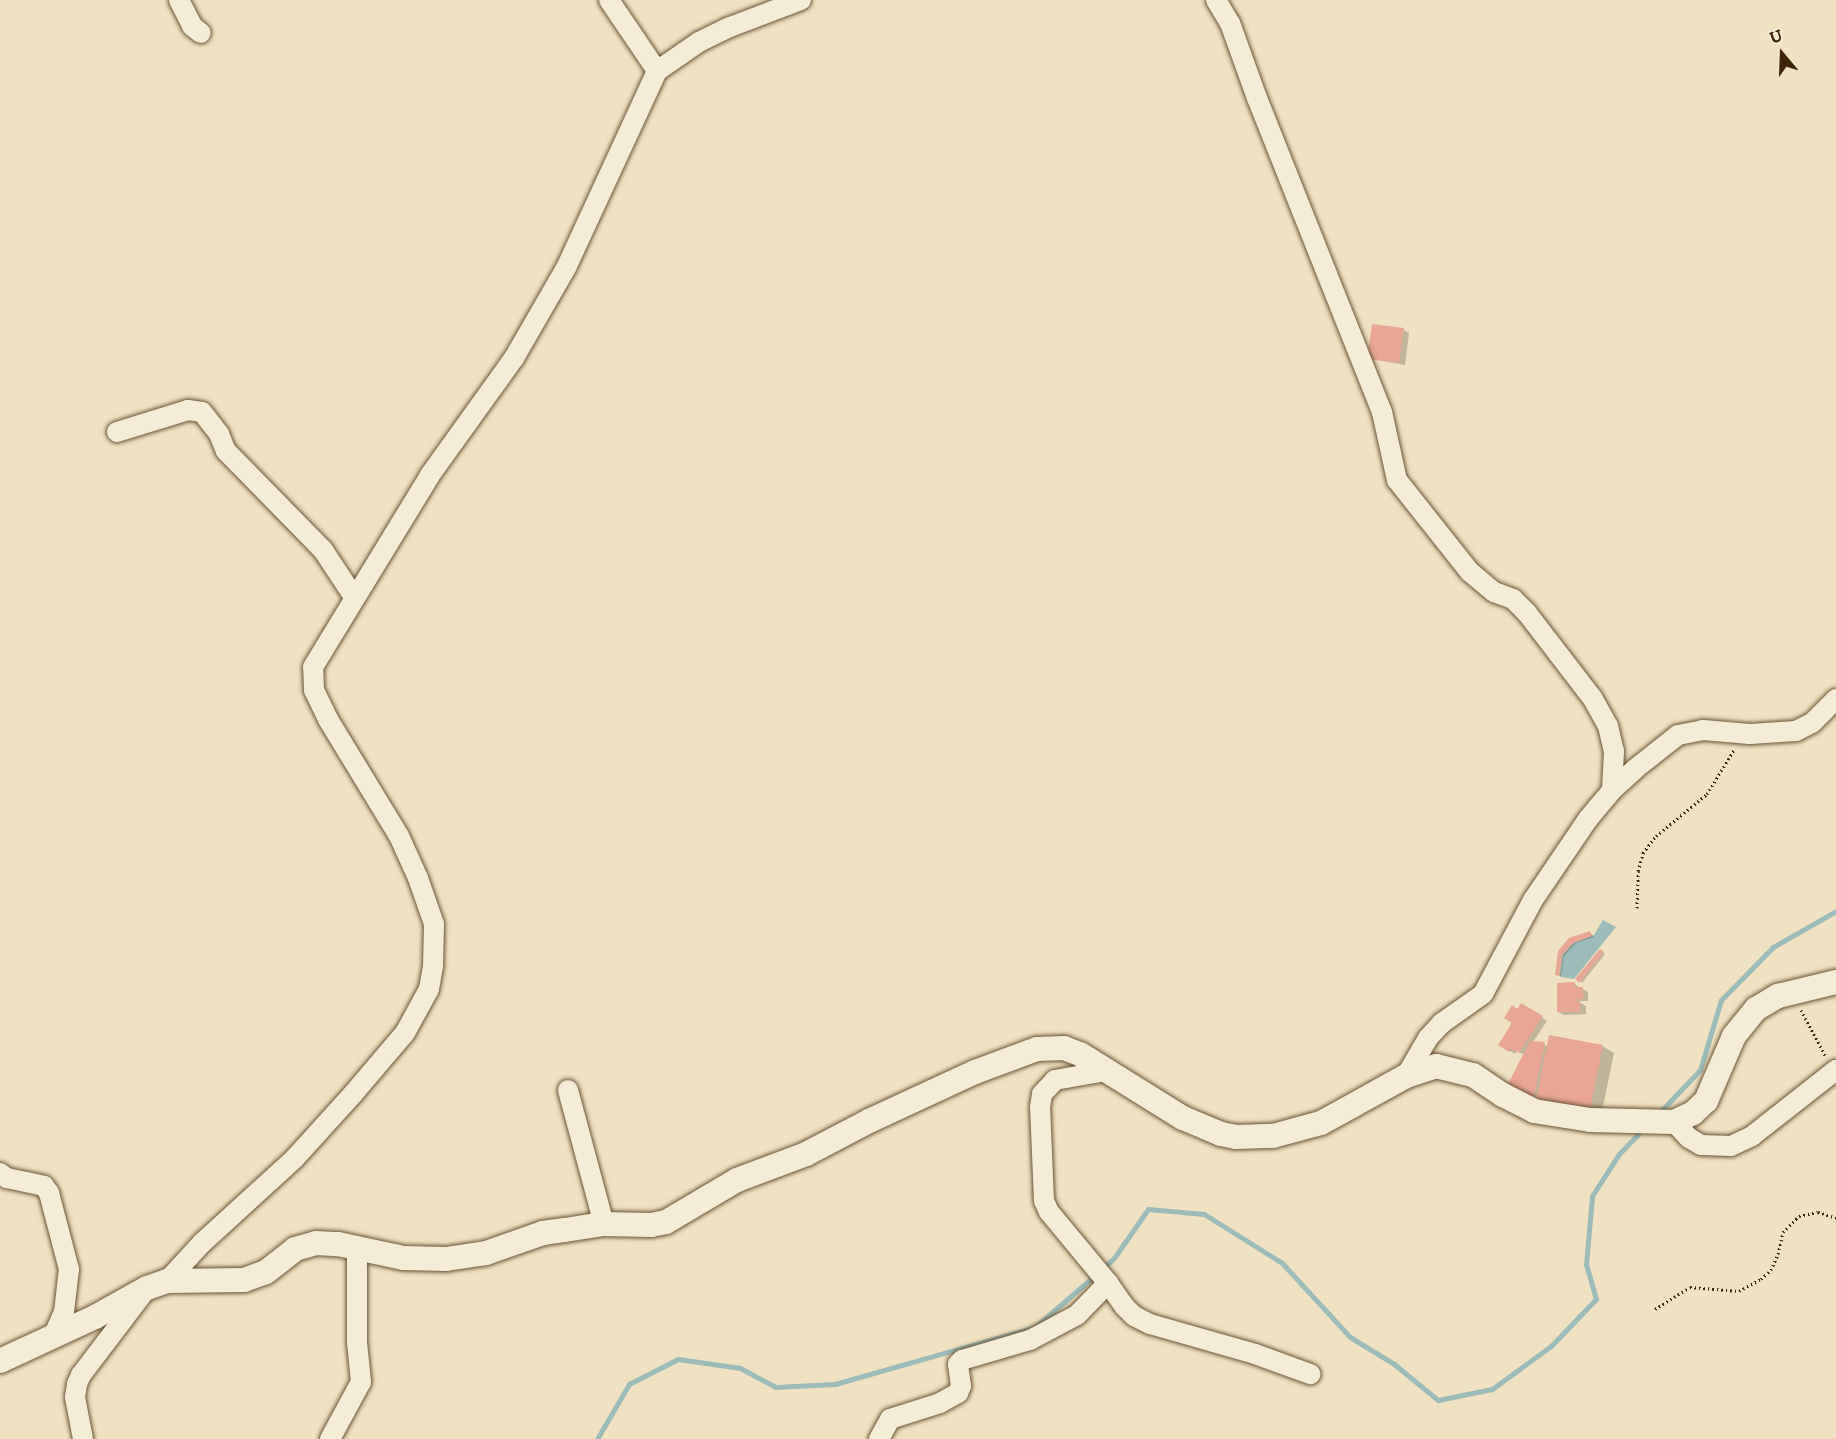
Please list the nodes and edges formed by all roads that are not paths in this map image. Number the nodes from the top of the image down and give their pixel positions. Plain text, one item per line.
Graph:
1 (179, 0) edge
2 (609, 0) edge
3 (799, 0) edge
4 (1216, 0) edge
5 (201, 33) dead end
6 (657, 71) junction
7 (117, 432) dead end
8 (354, 597) junction
9 (1836, 699) edge
10 (1612, 790) junction
11 (1836, 981) edge
12 (1106, 1071) junction
13 (1834, 1072) edge
14 (1406, 1076) junction
15 (567, 1090) dead end
16 (1670, 1122) junction
17 (0, 1173) edge
18 (604, 1224) junction
19 (357, 1249) junction
20 (1104, 1277) junction
21 (157, 1285) junction
22 (53, 1337) junction
23 (0, 1361) edge
24 (1310, 1374) dead end
25 (83, 1439) edge
26 (330, 1439) edge
27 (879, 1439) edge

1 - 5 street
2 - 6 street
3 - 6 street
4 - 10 street
6 - 8 street
7 - 8 street
8 - 21 street
9 - 10 street
10 - 14 street
11 - 16 street
12 - 14 street
12 - 18 street
12 - 20 street
13 - 16 street
14 - 16 street
15 - 18 street
17 - 22 street
18 - 19 street
19 - 21 street
19 - 26 street
20 - 24 street
20 - 27 street
21 - 22 street
21 - 25 street
22 - 23 street

